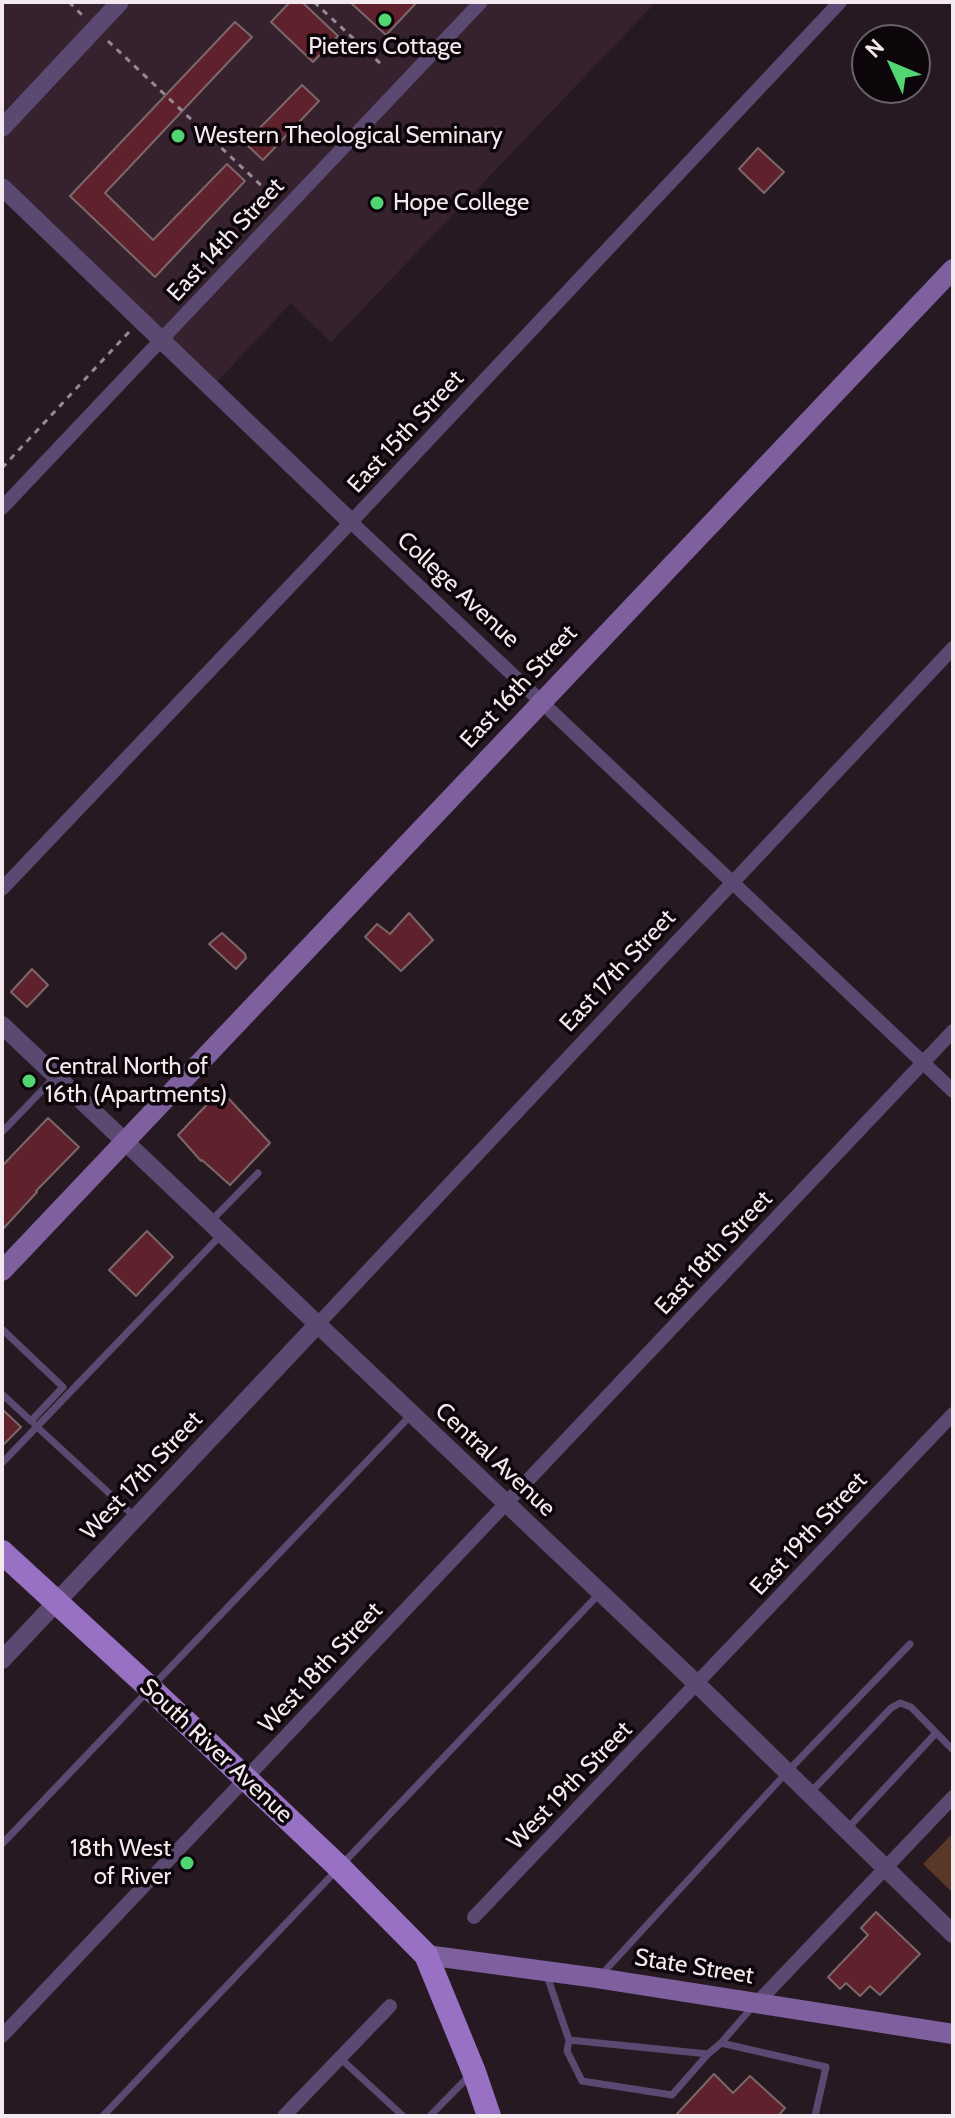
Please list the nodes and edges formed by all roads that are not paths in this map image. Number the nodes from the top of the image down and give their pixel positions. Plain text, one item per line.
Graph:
1 (120, 2) edge
2 (481, 2) edge
3 (840, 2) edge
4 (2, 128) edge
5 (2, 187) edge
6 (953, 269) edge
7 (162, 340) junction
8 (2, 508) edge
9 (351, 522) junction
10 (953, 648) edge
11 (541, 702) junction
12 (732, 881) junction
13 (2, 889) edge
14 (2, 1025) edge
15 (953, 1031) edge
16 (923, 1063) junction
17 (56, 1077) junction
18 (953, 1091) edge
19 (2, 1132) edge
20 (123, 1142) junction
21 (258, 1173) dead end
22 (215, 1228) junction
23 (2, 1271) edge
24 (317, 1325) junction
25 (2, 1329) edge
26 (2, 1394) edge
27 (953, 1414) edge
28 (411, 1415) junction
29 (34, 1424) junction
30 (2, 1463) edge
31 (507, 1504) junction
32 (136, 1518) junction
33 (2, 1552) edge
34 (600, 1592) junction
35 (56, 1603) junction
36 (910, 1644) dead end
37 (2, 1660) edge
38 (697, 1684) junction
39 (150, 1688) junction
40 (936, 1733) junction
41 (953, 1750) edge
42 (787, 1772) junction
43 (246, 1779) junction
44 (809, 1793) junction
45 (953, 1797) edge
46 (846, 1829) junction
47 (2, 1844) edge
48 (339, 1867) junction
49 (885, 1868) junction
50 (474, 1917) dead end
51 (953, 1934) edge
52 (426, 1955) junction
53 (546, 1972) junction
54 (597, 1978) junction
55 (756, 2004) junction
56 (390, 2006) dead end
57 (953, 2034) edge
58 (2, 2036) edge
59 (569, 2040) junction
60 (721, 2043) junction
61 (708, 2054) junction
62 (340, 2058) junction
63 (474, 2072) junction
64 (103, 2116) edge
65 (284, 2116) edge
66 (403, 2116) edge
67 (430, 2116) edge
68 (489, 2116) edge
69 (815, 2116) edge

1 - 4 street
2 - 7 street, East 14th Street
3 - 9 street, East 15th Street
5 - 7 street, College Avenue
6 - 11 main road, East 16th Street
7 - 8 street, East 14th Street
7 - 9 street, College Avenue
9 - 11 street, College Avenue
9 - 13 street, East 15th Street
10 - 12 street, East 17th Street
11 - 12 street, College Avenue
11 - 20 main road, East 16th Street
12 - 16 street, College Avenue
12 - 24 street, East 17th Street
14 - 17 street, Central Avenue
15 - 16 street, East 18th Street
16 - 18 street, College Avenue
16 - 31 street, East 18th Street
17 - 19 lane
17 - 20 street, Central Avenue
20 - 22 street, Central Avenue
20 - 23 main road, East 16th Street
21 - 22 lane
22 - 24 street, Central Avenue
22 - 29 lane
24 - 28 street, Central Avenue
24 - 32 street, West 17th Street
25 - 29 lane
26 - 29 lane
27 - 38 street, East 19th Street
28 - 31 street, Central Avenue
28 - 39 lane
29 - 30 lane
29 - 32 lane
31 - 34 street, Central Avenue
31 - 43 street, West 18th Street
32 - 35 street, West 17th Street
33 - 35 main road, South River Avenue
34 - 38 street, Central Avenue
34 - 48 lane
35 - 37 street, West 17th Street
35 - 39 main road, South River Avenue
36 - 42 lane
38 - 42 street, Central Avenue
38 - 50 street, West 19th Street
39 - 43 main road, South River Avenue
39 - 47 lane
40 - 41 lane
40 - 44 lane
40 - 46 lane
42 - 44 street, Central Avenue
42 - 54 lane
43 - 48 main road, South River Avenue
43 - 58 street, West 18th Street
44 - 46 street, Central Avenue
45 - 49 street
46 - 49 street, Central Avenue
48 - 52 main road, South River Avenue
48 - 64 lane
49 - 51 street, Central Avenue
49 - 55 street
52 - 53 main road, State Street
52 - 63 main road
53 - 54 main road, State Street
53 - 59 lane
54 - 55 main road, State Street
55 - 57 main road, State Street
55 - 60 lane
56 - 62 street
59 - 61 lane
59 - 61 lane
60 - 61 lane
60 - 69 lane
62 - 65 street
62 - 66 lane
63 - 67 lane
63 - 68 main road

